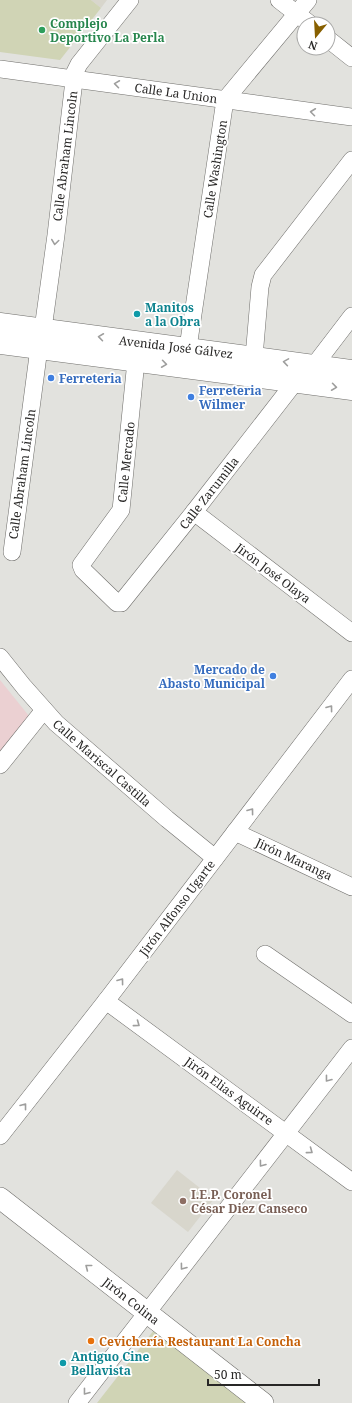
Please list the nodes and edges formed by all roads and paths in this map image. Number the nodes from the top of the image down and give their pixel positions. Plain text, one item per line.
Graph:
1 (130, 0) edge
2 (279, 0) edge
3 (308, 0) edge
4 (300, 16) edge
5 (305, 16) edge
6 (296, 27) edge
7 (336, 45) edge
8 (352, 58) edge
9 (0, 68) edge
10 (74, 78) junction
11 (225, 100) junction
12 (352, 117) edge
13 (352, 160) edge
14 (352, 316) edge
15 (0, 324) edge
16 (41, 339) junction
17 (0, 343) edge
18 (254, 357) junction
19 (186, 358) junction
20 (136, 361) junction
21 (313, 366) junction
22 (352, 371) edge
23 (295, 382) junction
24 (352, 389) edge
25 (194, 512) junction
26 (12, 552) dead end
27 (121, 603) joint
28 (352, 633) edge
29 (0, 657) edge
30 (352, 679) edge
31 (44, 710) junction
32 (0, 765) edge
33 (235, 832) junction
34 (215, 858) junction
35 (352, 887) edge
36 (265, 954) dead end
37 (106, 1001) junction
38 (352, 1014) edge
39 (352, 1048) edge
40 (286, 1133) junction
41 (0, 1136) edge
42 (352, 1182) edge
43 (0, 1198) edge
44 (148, 1313) junction
45 (77, 1403) edge
46 (263, 1403) edge

1 - 10 street, Calle Abraham Lincoln
2 - 4 street
3 - 5 street
6 - 11 street
7 - 8 street
9 - 10 street, Calle La Union
11 -> 10 street, Calle La Union
10 -> 16 street, Calle Abraham Lincoln
12 -> 11 street, Calle La Union
11 - 19 street, Calle Washington
13 - 18 street
14 - 21 street
15 - 16 main road, Avenida José Gálvez
16 - 17 main road, Avenida José Gálvez
19 -> 16 main road, Avenida José Gálvez
16 - 20 main road, Avenida José Gálvez
16 - 26 street, Calle Abraham Lincoln
18 - 19 main road, Avenida José Gálvez
21 -> 18 main road, Avenida José Gálvez
20 -> 19 main road, Avenida José Gálvez
19 - 23 main road, Avenida José Gálvez
20 - 27 street, Calle Mercado
21 - 22 main road, Avenida José Gálvez
23 -> 24 main road, Avenida José Gálvez
23 - 25 street, Calle Zarumilla
25 - 27 street, Calle Zarumilla
25 - 28 street, Jirón José Olaya
29 - 31 street, Calle Mariscal Castilla
33 -> 30 street, Jirón Alfonso Ugarte
31 - 32 street
31 - 34 street, Calle Mariscal Castilla
33 - 34 street, Jirón Alfonso Ugarte
33 - 35 street, Jirón Maranga
37 -> 34 street, Jirón Alfonso Ugarte
36 - 38 street
37 -> 40 street, Jirón Elias Aguirre
41 -> 37 street, Jirón Alfonso Ugarte
39 -> 40 street
40 -> 42 street, Jirón Elias Aguirre
40 -> 44 street
44 -> 43 street, Jirón Colina
44 -> 45 street
44 - 46 street, Jirón Colina

